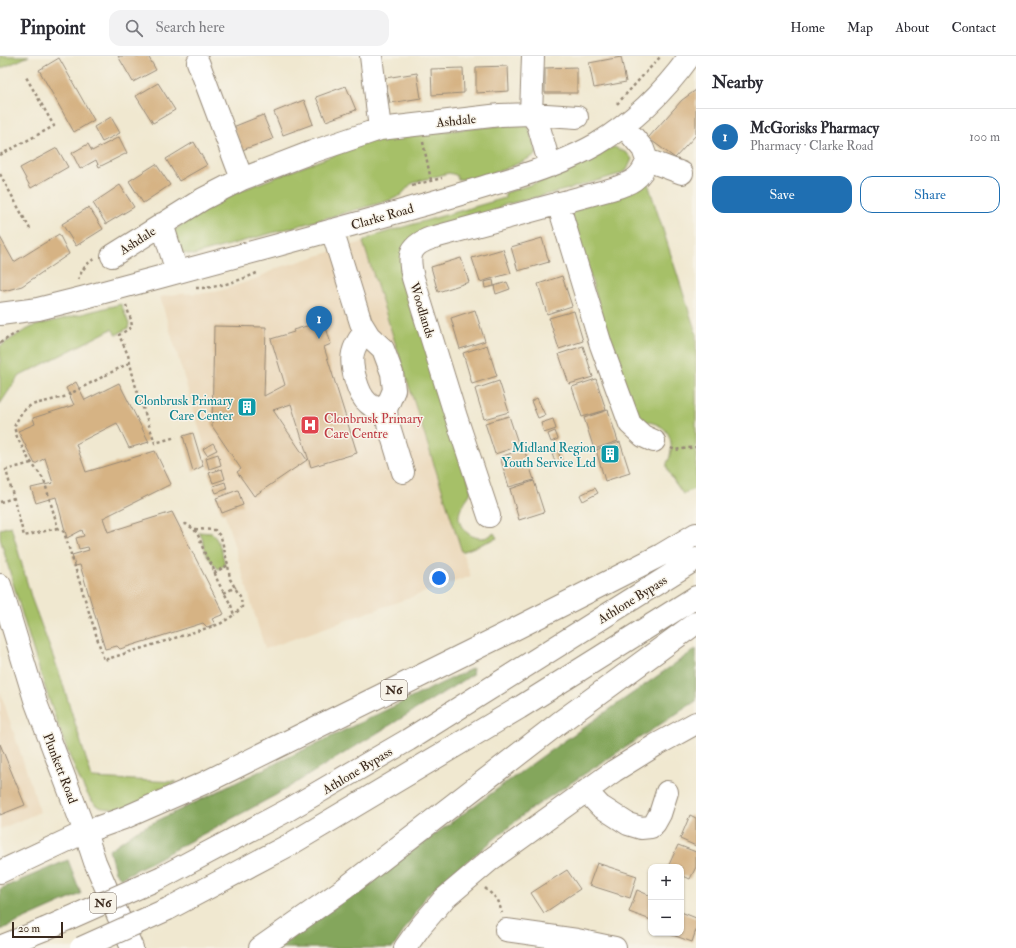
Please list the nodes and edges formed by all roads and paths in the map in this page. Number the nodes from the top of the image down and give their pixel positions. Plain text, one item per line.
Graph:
1 (371, 56) edge
2 (533, 56) edge
3 (690, 56) edge
4 (198, 62) dead end
5 (26, 77) dead end
6 (531, 114) junction
7 (577, 117) dead end
8 (419, 124) junction
9 (624, 126) junction
10 (380, 129) junction
11 (0, 155) edge
12 (647, 160) junction
13 (550, 166) junction
14 (682, 173) dead end
15 (0, 174) edge
16 (242, 179) junction
17 (431, 180) dead end
18 (558, 203) junction
19 (162, 224) junction
20 (30, 229) dead end
21 (332, 230) junction
22 (112, 256) joint
23 (177, 272) junction
24 (77, 282) dead end
25 (124, 299) dead end
26 (38, 309) junction
27 (0, 314) edge
28 (0, 330) edge
29 (365, 331) junction
30 (129, 363) junction
31 (386, 409) junction
32 (176, 437) dead end
33 (654, 441) joint
34 (696, 446) edge
35 (31, 463) junction
36 (404, 472) dead end
37 (14, 498) junction
38 (0, 502) edge
39 (489, 516) dead end
40 (182, 525) dead end
41 (58, 528) junction
42 (194, 530) junction
43 (696, 534) edge
44 (696, 559) edge
45 (228, 565) junction
46 (214, 573) junction
47 (0, 585) edge
48 (236, 587) junction
49 (224, 593) junction
50 (696, 597) edge
51 (234, 615) junction
52 (696, 623) edge
53 (696, 723) edge
54 (586, 790) junction
55 (667, 792) dead end
56 (86, 832) junction
57 (0, 872) edge
58 (474, 874) junction
59 (506, 930) joint
60 (0, 948) edge
61 (81, 948) edge
62 (132, 948) edge
63 (260, 948) edge
64 (405, 948) edge
65 (615, 948) edge

1 - 10 main road
2 - 6 main road
3 - 9 main road, Clarke Road
4 - 16 main road
5 - 11 path
6 - 7 main road, Ashdale
6 - 8 main road, Ashdale
6 - 13 main road
8 - 10 main road, Ashdale
8 - 17 path
9 - 12 main road
9 - 13 main road, Clarke Road
10 - 16 main road, Ashdale
12 - 14 main road
12 - 18 main road, Woodlands
13 - 21 main road, Clarke Road
15 - 20 path
16 - 19 main road, Ashdale
18 - 33 main road
18 - 39 main road, Woodlands
19 - 22 main road, Ashdale
19 - 23 main road, Ashdale
21 - 23 main road, Clarke Road
21 - 29 main road
22 - 24 path
23 - 26 main road, Clarke Road
25 - 30 path
26 - 27 main road, Clarke Road
26 - 28 main road, Clarke Road
29 - 31 main road
29 - 31 main road
30 - 32 path
30 - 35 path
31 - 36 main road
33 - 34 path
35 - 37 path
35 - 41 path
37 - 38 path
37 - 41 path
40 - 42 path
41 - 51 path
42 - 45 path
42 - 46 path
43 - 56 main road, N6
44 - 60 main road, Athlone Bypass / N6, bridge
45 - 46 path
45 - 48 path
46 - 49 path
47 - 56 main road, Plunkett Road
48 - 49 path
48 - 51 path
49 - 51 path
50 - 61 main road, N6, bridge
52 - 63 main road
53 - 54 main road
54 - 55 main road
54 - 58 main road
56 - 57 main road, N6
56 - 62 main road, Plunkett Road
58 - 59 path
58 - 64 main road
59 - 65 main road

